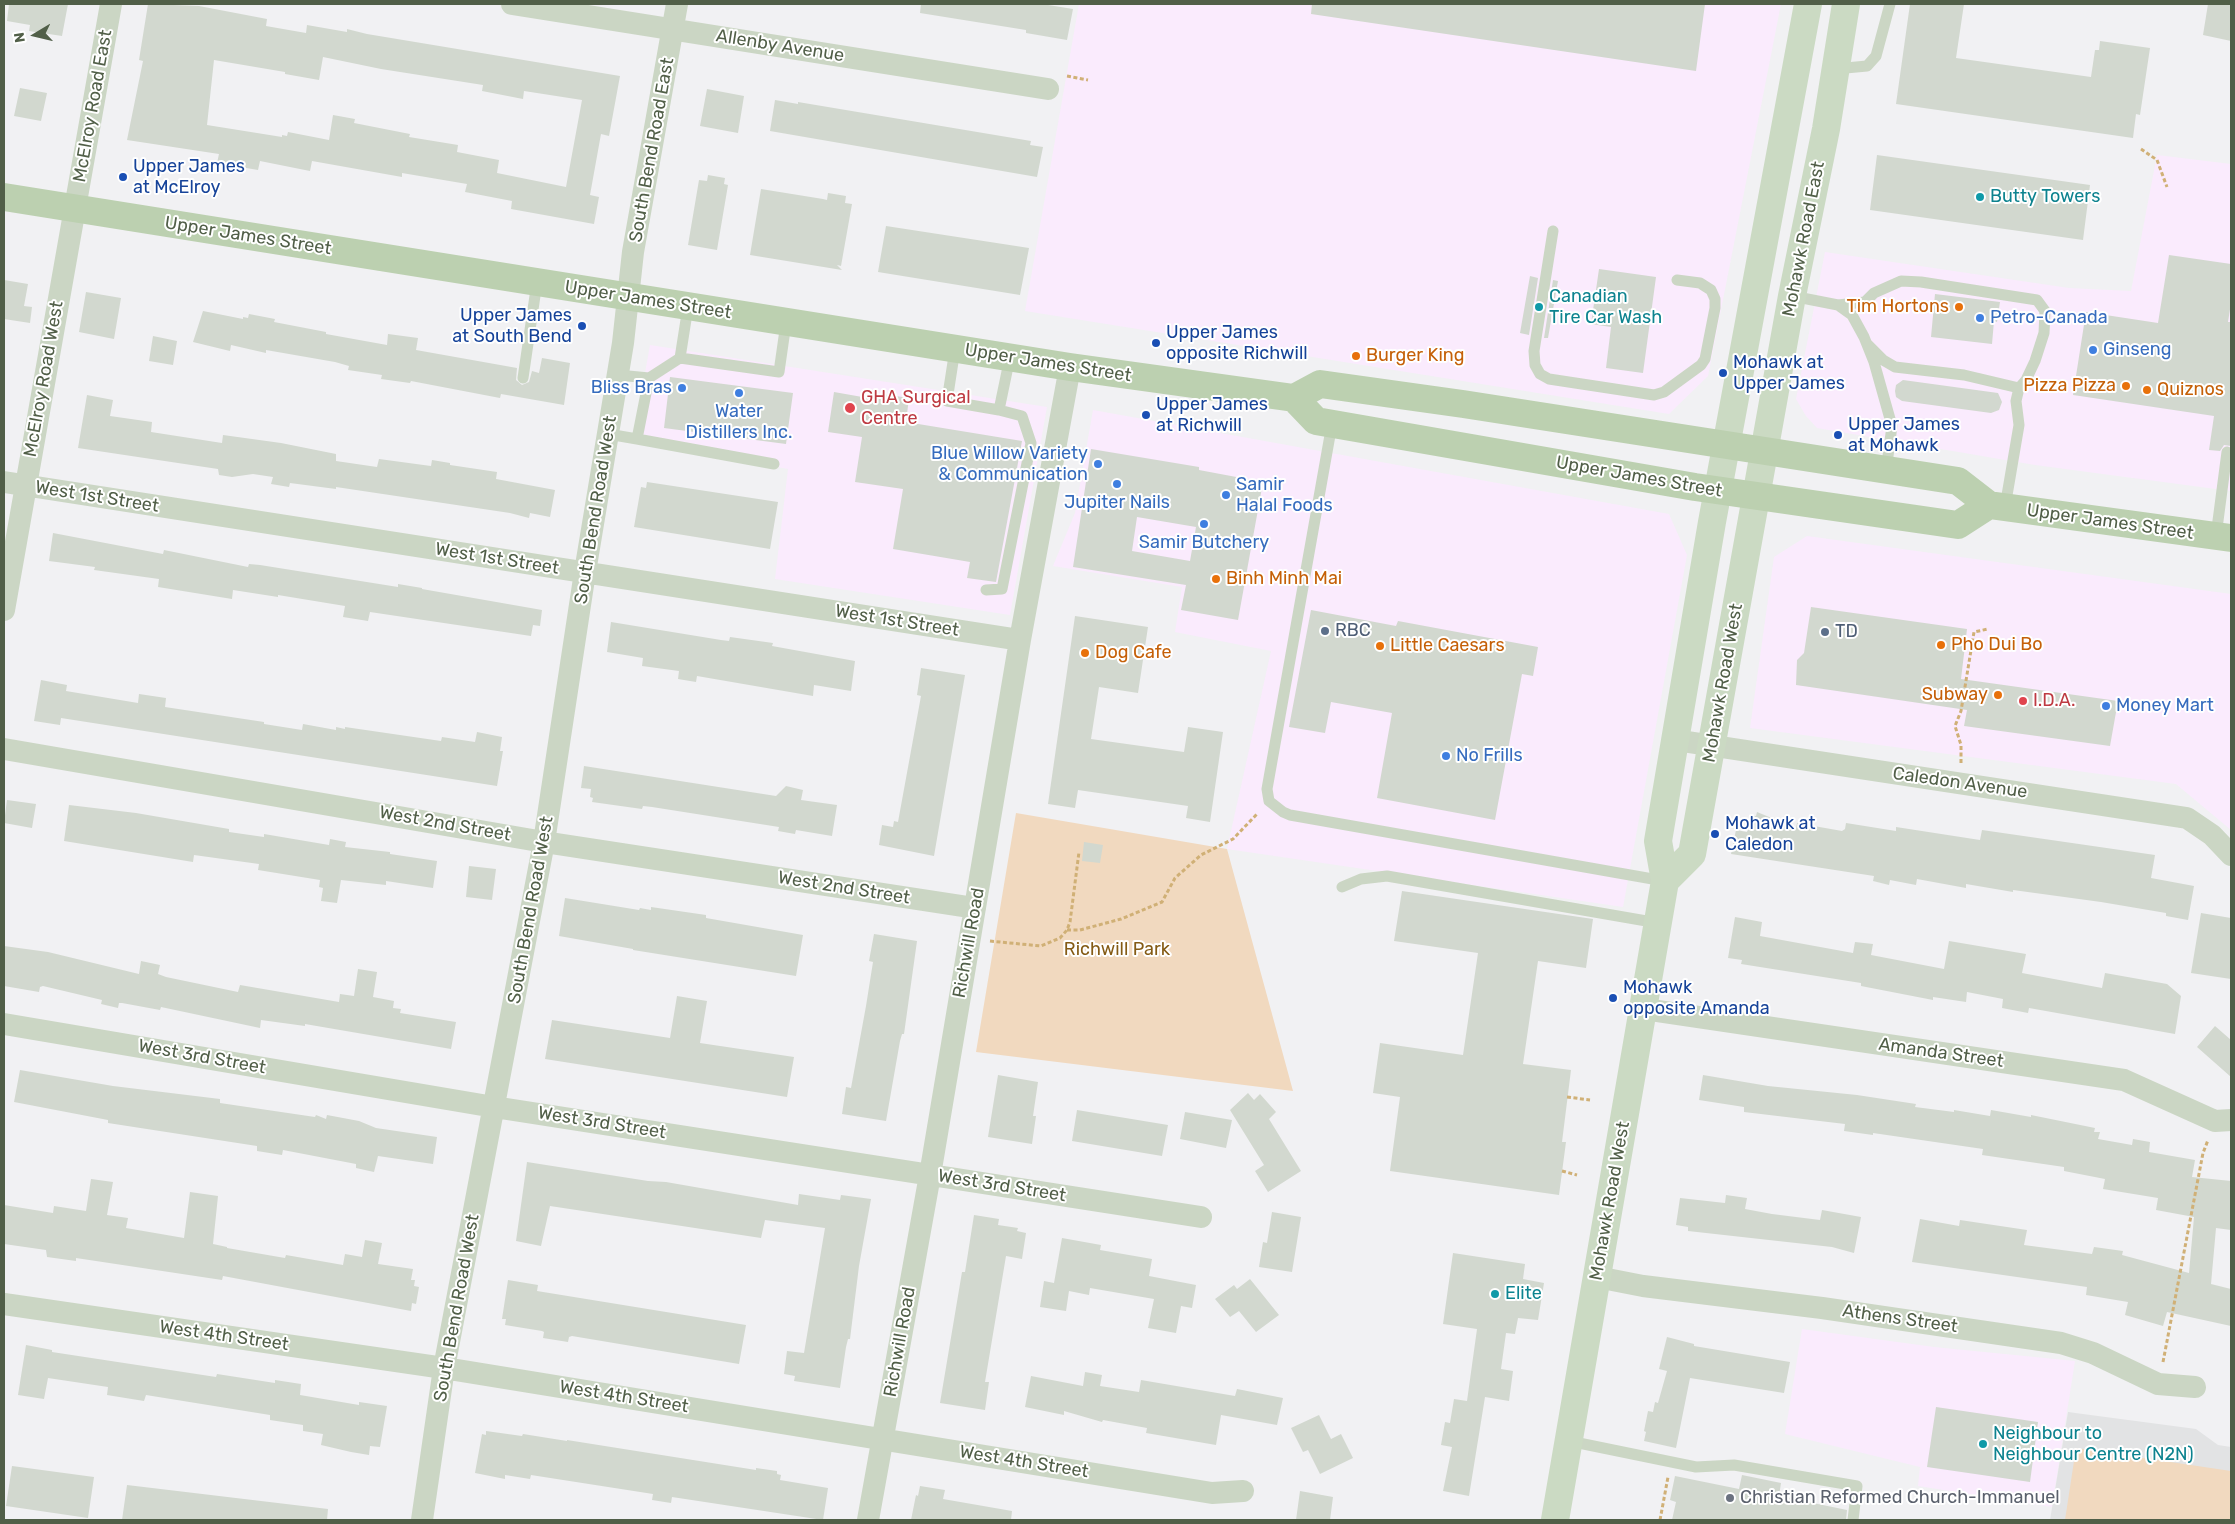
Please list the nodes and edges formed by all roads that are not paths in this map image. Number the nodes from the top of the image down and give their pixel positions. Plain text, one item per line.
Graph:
1 (111, 4) edge
2 (512, 4) edge
3 (678, 4) edge
4 (1808, 4) edge
5 (1846, 4) edge
6 (1890, 4) edge
7 (673, 30) junction
8 (1835, 69) junction
9 (1048, 89) dead end
10 (4, 197) edge
11 (74, 208) junction
12 (1553, 231) dead end
13 (1677, 280) dead end
14 (536, 282) junction
15 (1792, 296) junction
16 (628, 297) junction
17 (1838, 305) junction
18 (688, 307) junction
19 (786, 323) junction
20 (1867, 344) junction
21 (955, 349) junction
22 (1010, 357) junction
23 (680, 358) junction
24 (1070, 367) junction
25 (618, 375) junction
26 (523, 378) dead end
27 (649, 378) junction
28 (1351, 388) junction
29 (2019, 388) junction
30 (1294, 398) junction
31 (999, 410) junction
32 (1332, 424) junction
33 (608, 434) junction
34 (1403, 436) junction
35 (637, 439) junction
36 (2228, 452) dead end
37 (774, 464) dead end
38 (1722, 468) junction
39 (1886, 471) junction
40 (1761, 474) junction
41 (2228, 479) edge
42 (4, 482) edge
43 (26, 486) junction
44 (1997, 506) junction
45 (2224, 537) edge
46 (585, 572) junction
47 (986, 590) dead end
48 (4, 610) edge
49 (1020, 640) junction
50 (1675, 740) junction
51 (1711, 747) junction
52 (4, 749) edge
53 (544, 842) junction
54 (2231, 855) edge
55 (1666, 881) junction
56 (1342, 887) dead end
57 (975, 908) junction
58 (1658, 923) junction
59 (1644, 1009) junction
60 (4, 1024) edge
61 (494, 1107) junction
62 (2223, 1121) edge
63 (930, 1175) junction
64 (1201, 1217) dead end
65 (1597, 1277) junction
66 (4, 1304) edge
67 (444, 1368) junction
68 (2195, 1387) dead end
69 (882, 1439) junction
70 (1569, 1441) junction
71 (1243, 1491) dead end
72 (422, 1520) edge
73 (868, 1520) edge
74 (1555, 1520) edge
75 (1853, 1520) edge

1 - 11 street, McElroy Road East
2 - 7 street, Allenby Avenue
3 - 7 street, South Bend Road East
4 - 38 main road
5 - 8 main road, Mohawk Road East
6 - 8 lane
7 - 9 street, Allenby Avenue
7 - 16 street, South Bend Road East
8 - 15 main road, Mohawk Road East
10 - 11 main road, Upper James Street
11 - 14 main road, Upper James Street
11 - 43 street, McElroy Road West
12 - 13 lane
14 - 16 main road, Upper James Street
14 - 26 lane
15 - 17 lane
15 - 40 main road, Mohawk Road East
16 - 18 main road, Upper James Street
16 - 25 street, South Bend Road West
17 - 20 lane
17 - 29 lane
18 - 19 main road, Upper James Street
18 - 23 lane
19 - 21 main road, Upper James Street
19 - 23 lane
20 - 29 lane
20 - 39 lane
21 - 22 main road, Upper James Street
21 - 31 lane
22 - 24 main road, Upper James Street
22 - 31 lane
23 - 27 lane
24 - 30 main road, Upper James Street
24 - 49 street, Richwill Road
25 - 27 lane
25 - 33 street, South Bend Road West
27 - 35 lane
28 - 30 main road, Upper James Street
28 - 34 main road
28 - 38 main road, Upper James Street
29 - 44 lane
30 - 32 main road, Upper James Street
31 - 47 lane
32 - 34 main road, Upper James Street
32 - 55 lane
33 - 35 lane
33 - 46 street, South Bend Road West
34 - 38 main road, Upper James Street
35 - 37 lane
36 - 41 lane
38 - 40 main road, Upper James Street
38 - 40 main road, Upper James Street
38 - 50 main road, Mohawk Road West
39 - 40 main road, Upper James Street
39 - 44 main road, Upper James Street
40 - 44 main road, Upper James Street
40 - 51 main road, Mohawk Road West
41 - 45 lane
42 - 43 street, West 1st Street
43 - 46 street, West 1st Street
43 - 48 street, McElroy Road West
44 - 45 main road, Upper James Street
46 - 49 street, West 1st Street
46 - 53 street, South Bend Road West
49 - 57 street, Richwill Road
50 - 51 street, Caledon Avenue
50 - 55 main road, Mohawk Road West
51 - 54 street, Caledon Avenue
51 - 55 main road, Mohawk Road West
52 - 53 street, West 2nd Street
53 - 57 street, West 2nd Street
53 - 61 street, South Bend Road West
55 - 58 main road, Mohawk Road West
56 - 58 lane
57 - 63 street, Richwill Road
58 - 59 main road, Mohawk Road West
59 - 62 street, Amanda Street
59 - 65 main road, Mohawk Road West
60 - 61 street, West 3rd Street
61 - 63 street, West 3rd Street
61 - 67 street, South Bend Road West
63 - 64 street, West 3rd Street
63 - 69 street, Richwill Road
65 - 68 street, Athens Street
65 - 70 main road, Mohawk Road West
66 - 67 street, West 4th Street
67 - 69 street, West 4th Street
67 - 72 street, South Bend Road West
69 - 71 street, West 4th Street
69 - 73 street, Richwill Road
70 - 74 main road, Mohawk Road West
70 - 75 lane

